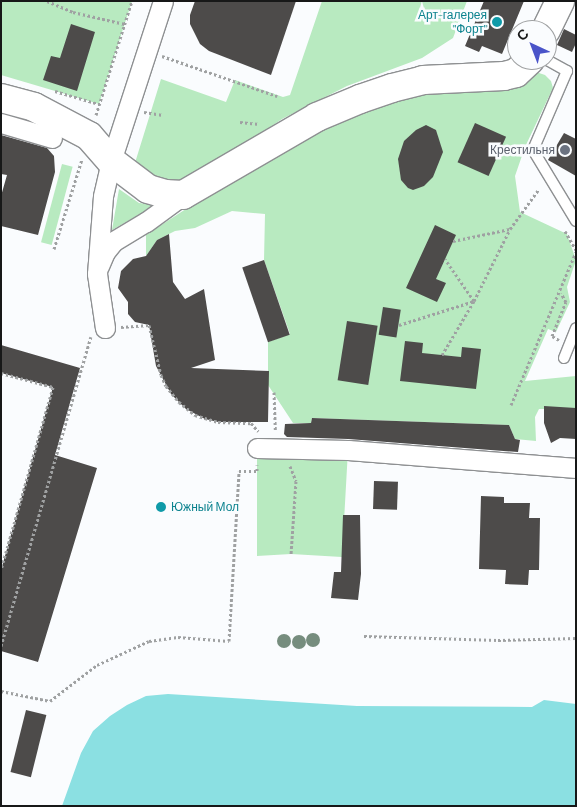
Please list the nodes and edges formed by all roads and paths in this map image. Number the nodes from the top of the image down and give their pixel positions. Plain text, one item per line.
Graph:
1 (47, 1) edge
2 (163, 1) edge
3 (560, 1) edge
4 (551, 20) edge
5 (125, 24) dead end
6 (119, 41) dead end
7 (146, 50) junction
8 (557, 66) edge
9 (519, 70) edge
10 (277, 96) dead end
11 (1, 98) edge
12 (138, 112) dead end
13 (163, 115) dead end
14 (1, 123) edge
15 (52, 138) dead end
16 (111, 161) junction
17 (539, 189) dead end
18 (183, 195) junction
19 (576, 221) edge
20 (564, 228) dead end
21 (510, 229) junction
22 (453, 241) dead end
23 (576, 251) edge
24 (445, 259) dead end
25 (97, 274) junction
26 (560, 292) junction
27 (474, 301) junction
28 (399, 325) dead end
29 (103, 328) junction
30 (576, 328) edge
31 (554, 331) dead end
32 (442, 355) dead end
33 (564, 358) dead end
34 (1, 373) edge
35 (274, 392) dead end
36 (511, 406) dead end
37 (275, 430) dead end
38 (257, 448) junction
39 (286, 450) junction
40 (576, 468) edge
41 (291, 554) dead end
42 (1, 570) edge
43 (364, 636) dead end
44 (576, 638) edge
45 (1, 646) edge
46 (1, 691) edge

1 - 5 path
2 - 7 street
3 - 4 main road
6 - 7 path
7 - 10 path
7 - 16 street
8 - 19 lane
9 - 18 main road
11 - 16 main road
12 - 13 path
14 - 15 street
16 - 18 main road
16 - 25 street
17 - 21 path
18 - 25 street
20 - 23 path
21 - 22 path
21 - 27 path
23 - 26 path
24 - 27 path
25 - 29 street
26 - 31 path
26 - 36 path
27 - 28 path
27 - 32 path
29 - 38 path
29 - 45 path
30 - 33 lane
34 - 42 path
35 - 37 path
38 - 39 street
38 - 46 path
39 - 40 street
39 - 41 path
43 - 44 path

